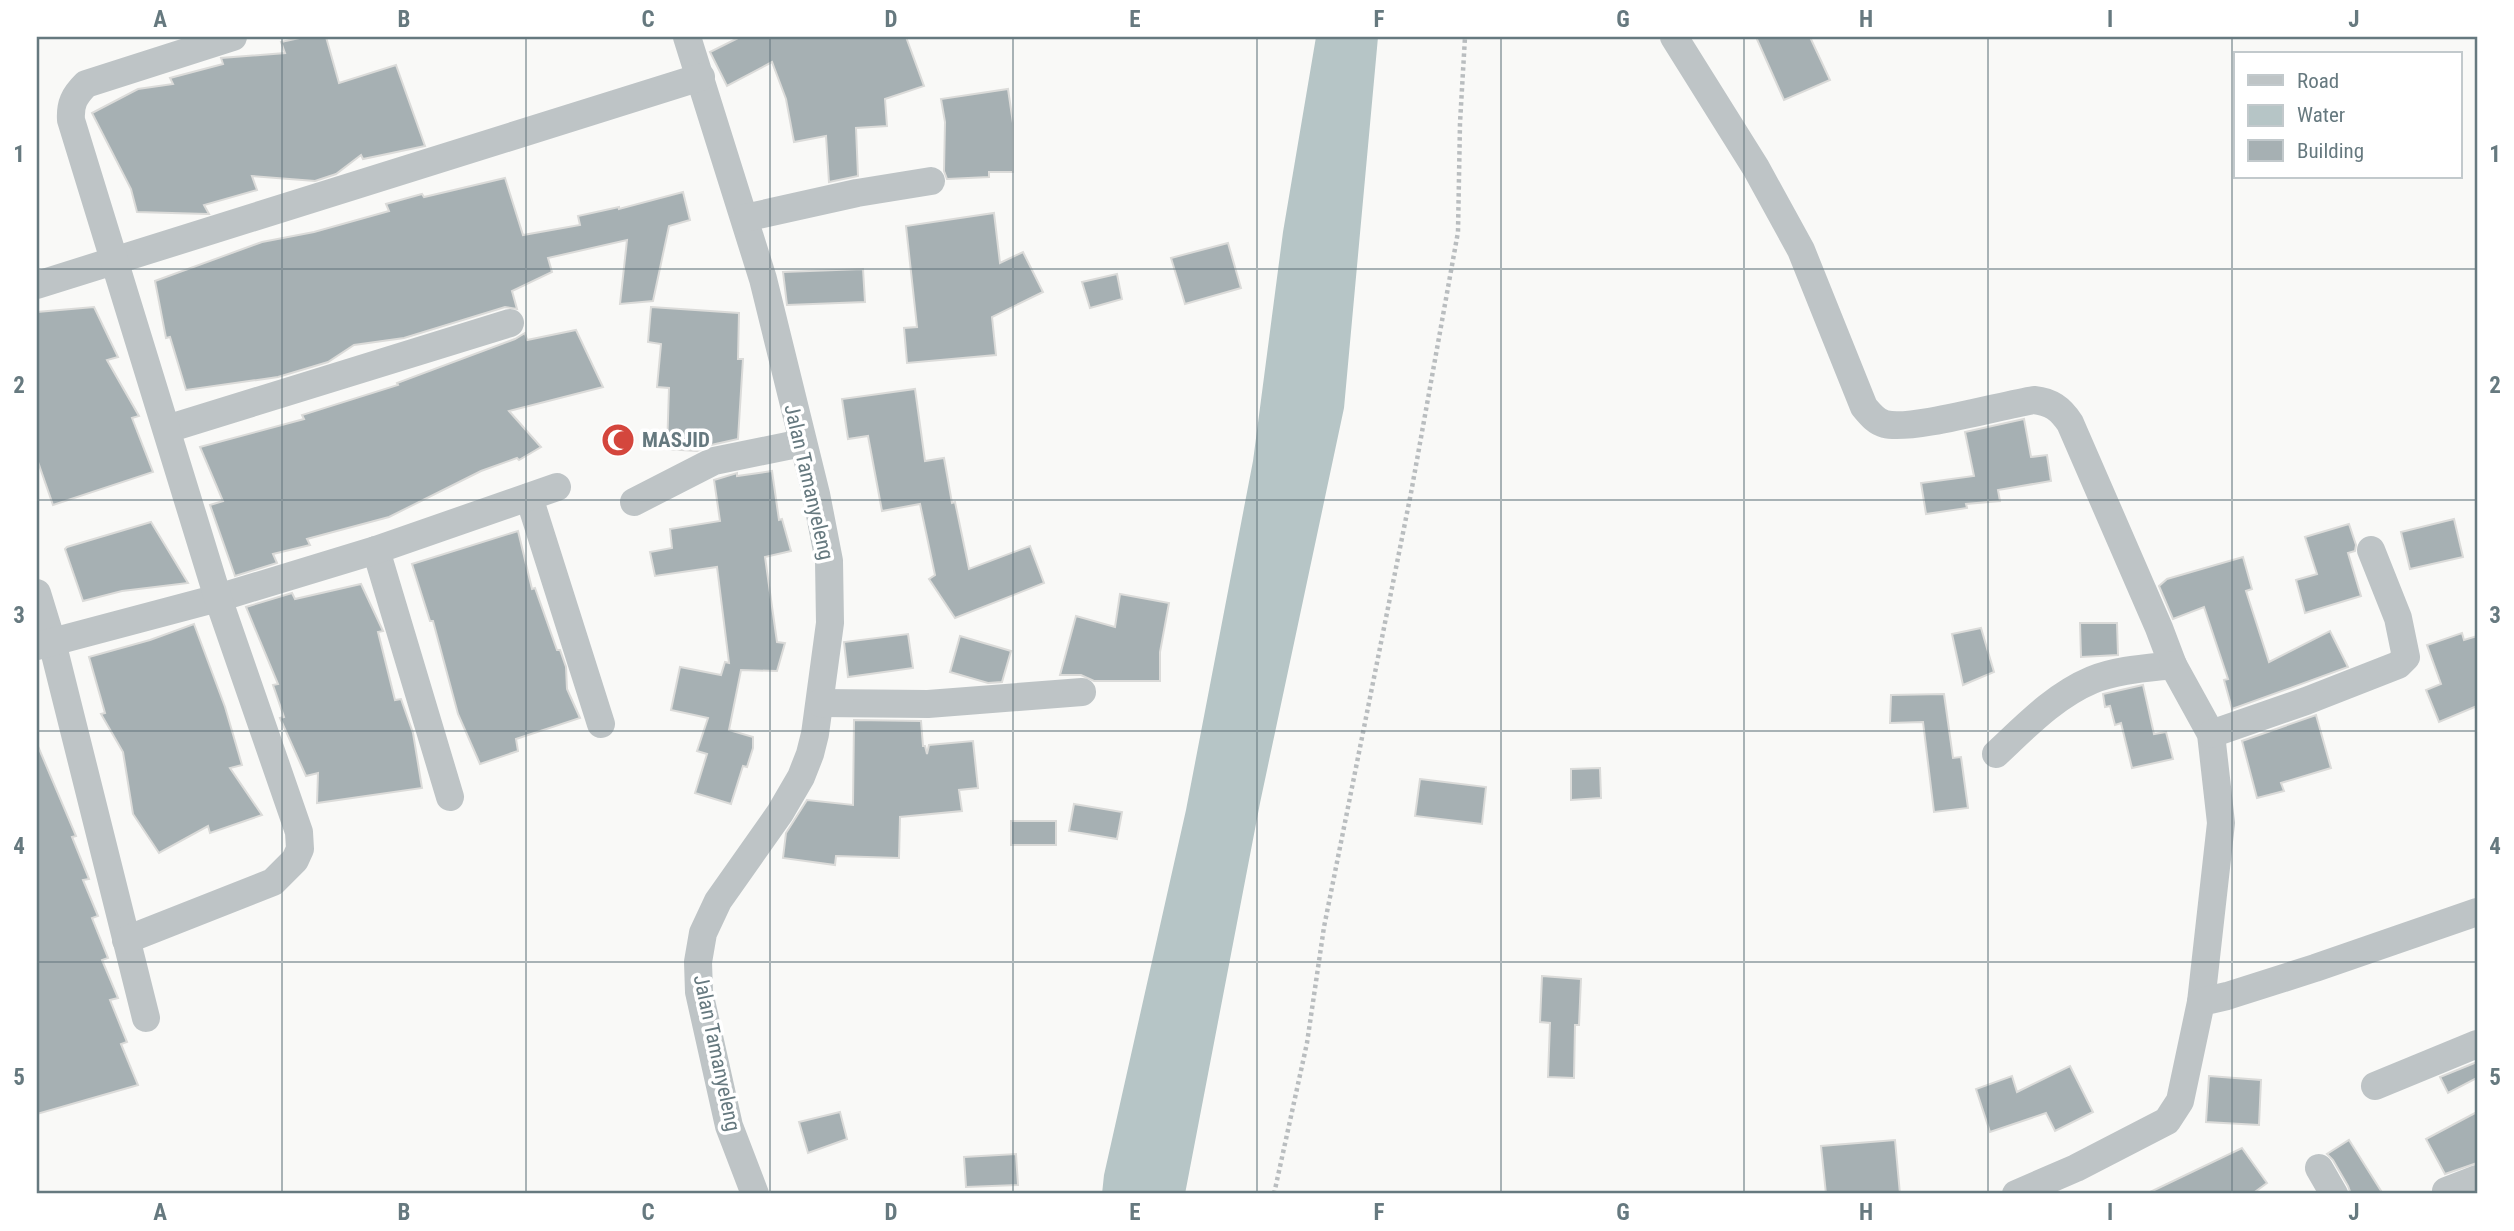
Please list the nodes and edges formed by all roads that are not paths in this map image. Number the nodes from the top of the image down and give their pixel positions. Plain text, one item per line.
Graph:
1 (233, 37) edge
2 (687, 37) edge
3 (1674, 37) edge
4 (701, 77) junction
5 (931, 181) dead end
6 (745, 218) junction
7 (115, 262) junction
8 (37, 285) edge
9 (510, 323) dead end
10 (167, 429) junction
11 (802, 443) junction
12 (557, 487) dead end
13 (528, 497) junction
14 (634, 502) dead end
15 (376, 550) junction
16 (2371, 550) dead end
17 (37, 593) edge
18 (218, 598) junction
19 (44, 644) edge
20 (2173, 665) junction
21 (1082, 692) dead end
22 (820, 704) junction
23 (601, 724) dead end
24 (2211, 734) junction
25 (1996, 754) dead end
26 (450, 797) dead end
27 (2477, 912) edge
28 (126, 940) junction
29 (2201, 1002) junction
30 (146, 1018) dead end
31 (2477, 1044) edge
32 (2375, 1086) dead end
33 (2319, 1168) dead end
34 (2477, 1178) edge
35 (2446, 1191) dead end
36 (755, 1194) edge
37 (2016, 1194) edge
38 (2334, 1194) edge

1 - 7 street
2 - 4 street, Jalan Tamanyeleng
3 - 20 street
4 - 6 street, Jalan Tamanyeleng
4 - 7 street
5 - 6 street
6 - 11 street, Jalan Tamanyeleng
7 - 8 street
7 - 10 street
9 - 10 street
10 - 18 street
11 - 14 street
11 - 22 street, Jalan Tamanyeleng
12 - 13 street
13 - 15 street
13 - 23 street
15 - 18 street
15 - 26 street
16 - 24 street
17 - 19 street
18 - 19 street
18 - 28 street
19 - 28 street
20 - 24 street
20 - 25 street
21 - 22 street
22 - 36 street, Jalan Tamanyeleng
24 - 29 street
27 - 29 street
28 - 30 street
29 - 37 street
31 - 32 street
33 - 38 street
34 - 35 street

